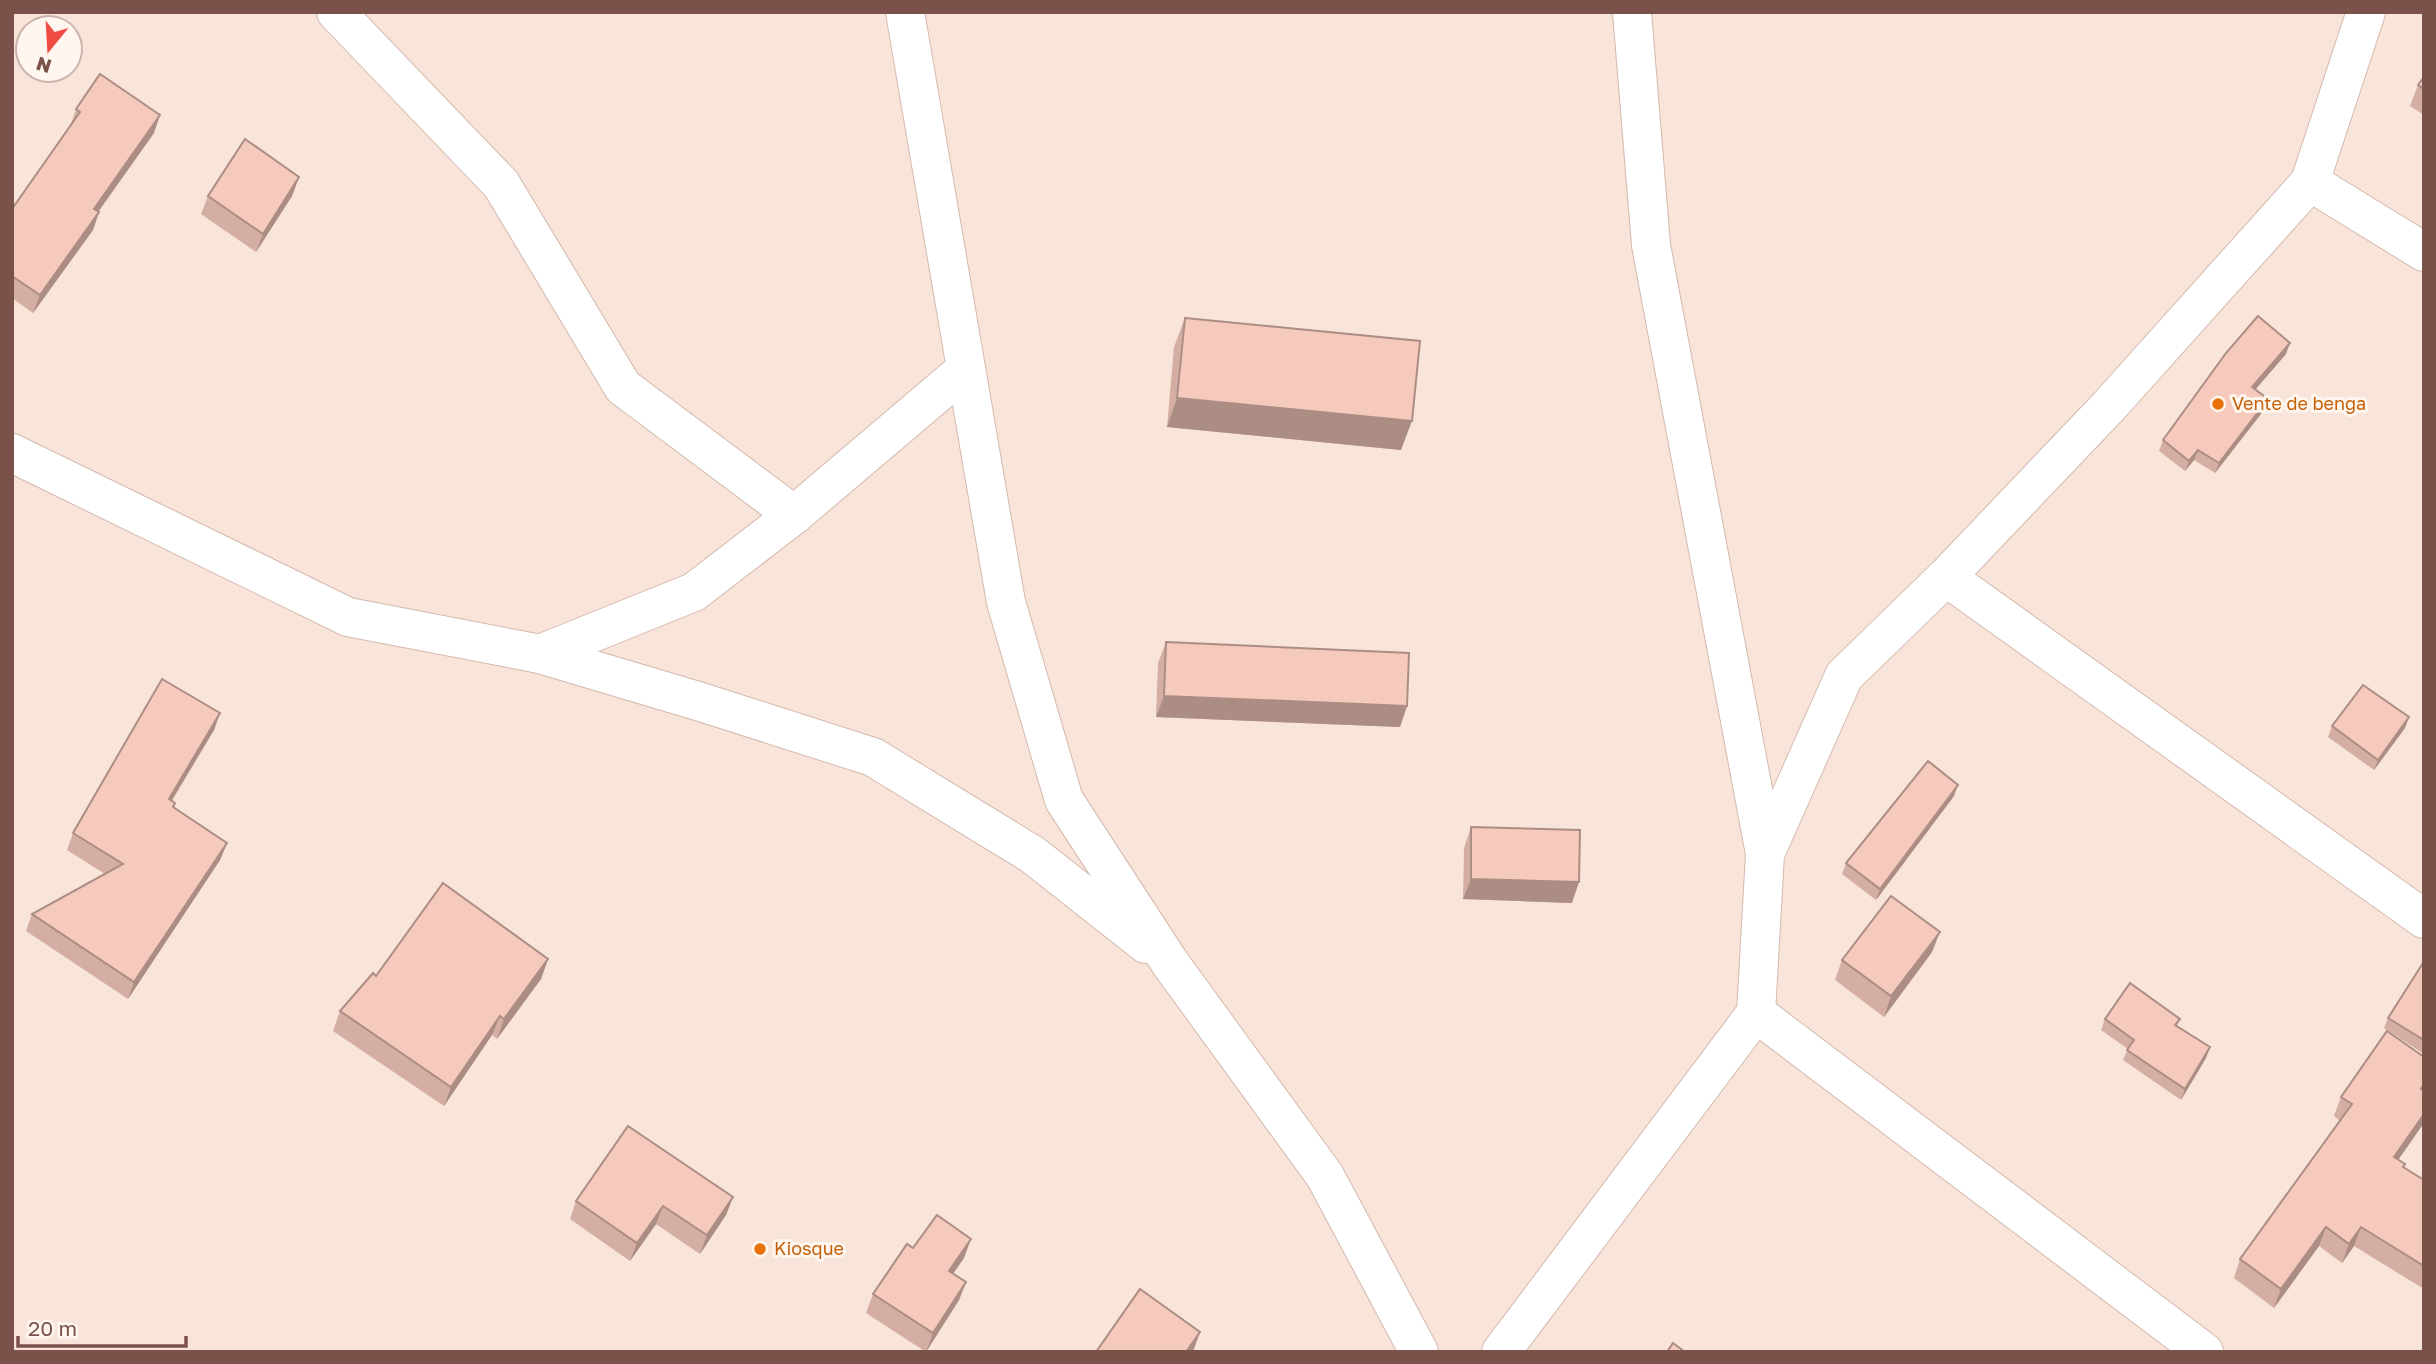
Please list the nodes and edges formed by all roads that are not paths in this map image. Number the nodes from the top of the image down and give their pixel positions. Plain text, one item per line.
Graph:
1 (336, 12) edge
2 (905, 12) edge
3 (1632, 12) edge
4 (2366, 12) edge
5 (2311, 181) junction
6 (2424, 252) edge
7 (966, 369) junction
8 (12, 453) edge
9 (794, 515) junction
10 (1946, 577) junction
11 (541, 654) junction
12 (1765, 854) junction
13 (2424, 919) edge
14 (1170, 963) junction
15 (1756, 1013) junction
16 (1419, 1352) edge
17 (1501, 1352) edge
18 (2204, 1352) edge

1 - 9 street
2 - 7 street
3 - 12 street
4 - 5 street
5 - 6 street
5 - 10 street
7 - 9 street
7 - 14 street
8 - 11 street
9 - 11 street
10 - 12 street
10 - 13 street
11 - 14 street
12 - 15 street
14 - 16 street
15 - 17 street
15 - 18 street

